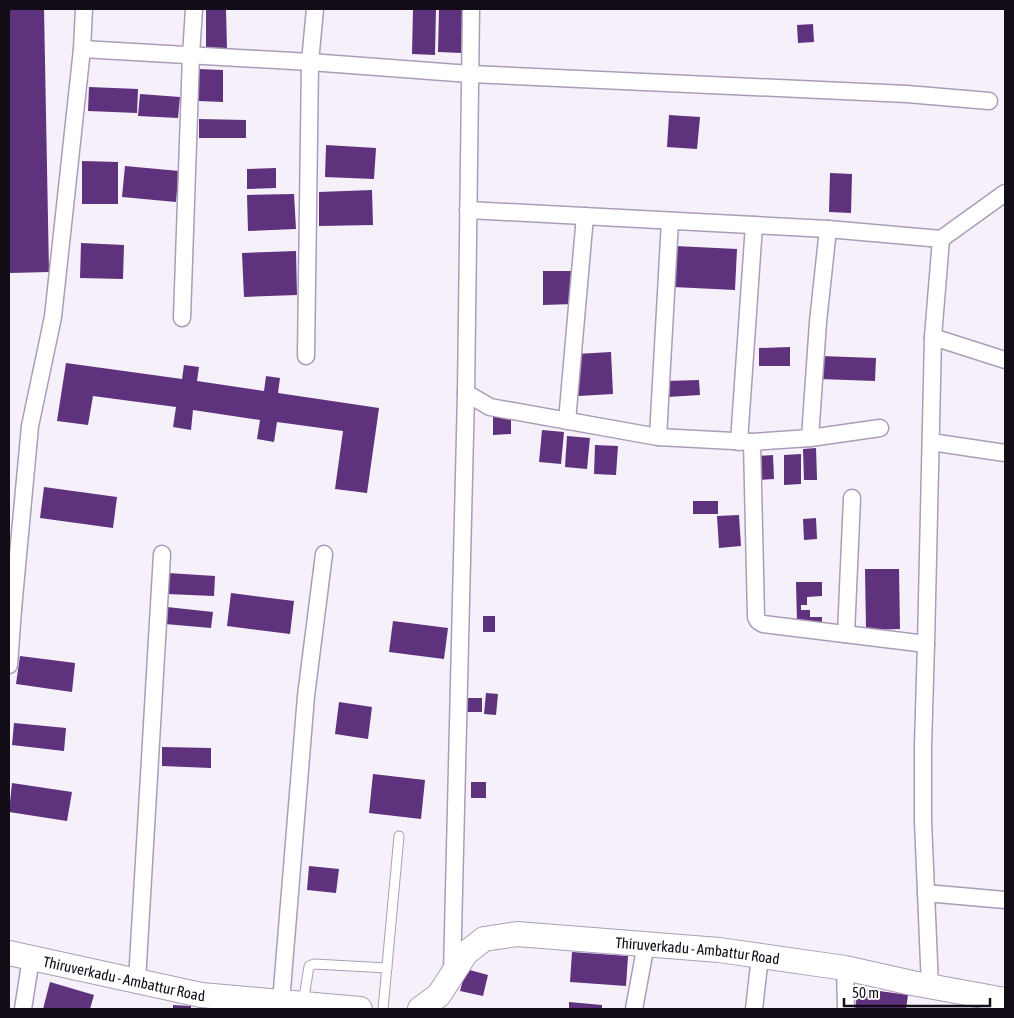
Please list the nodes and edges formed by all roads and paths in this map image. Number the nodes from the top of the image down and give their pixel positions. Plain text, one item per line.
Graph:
1 (84, 9) edge
2 (194, 9) edge
3 (315, 9) edge
4 (471, 9) edge
5 (82, 49) junction
6 (191, 55) junction
7 (310, 62) junction
8 (470, 74) junction
9 (988, 102) dead end
10 (1005, 193) edge
11 (468, 210) junction
12 (585, 216) junction
13 (670, 221) junction
14 (754, 225) junction
15 (828, 229) junction
16 (942, 239) junction
17 (182, 318) dead end
18 (933, 336) junction
19 (306, 356) dead end
20 (1005, 360) edge
21 (466, 393) junction
22 (567, 421) junction
23 (880, 428) dead end
24 (658, 437) junction
25 (810, 438) junction
26 (745, 442) junction
27 (931, 442) junction
28 (1005, 453) edge
29 (852, 498) dead end
30 (162, 554) dead end
31 (324, 554) dead end
32 (11, 609) edge
33 (846, 634) junction
34 (926, 644) junction
35 (9, 665) edge
36 (399, 836) dead end
37 (926, 893) junction
38 (1005, 900) edge
39 (646, 944) junction
40 (20, 956) edge
41 (760, 956) junction
42 (388, 968) junction
43 (845, 968) junction
44 (452, 976) junction
45 (137, 981) junction
46 (930, 987) junction
47 (1005, 1000) edge
48 (201, 1002) edge
49 (292, 1003) junction
50 (327, 1008) edge
51 (23, 1009) edge
52 (360, 1009) edge
53 (384, 1009) edge
54 (420, 1009) edge
55 (634, 1009) edge
56 (754, 1009) edge
57 (846, 1009) edge

1 - 5 street
2 - 6 street
3 - 7 street
4 - 8 street
5 - 6 street
5 - 32 street
6 - 7 street
6 - 17 street
7 - 8 street
7 - 19 street
8 - 9 street
8 - 11 street
10 - 16 street
11 - 12 street
11 - 21 street
12 - 13 street
12 - 22 street
13 - 14 street
13 - 24 street
14 - 15 street
14 - 26 street
15 - 16 street
15 - 25 street
16 - 18 street
18 - 20 street
18 - 27 street
21 - 22 street
21 - 44 street
22 - 24 street
23 - 25 street
24 - 26 street
25 - 26 street
26 - 33 street
27 - 28 street
27 - 34 street
29 - 33 street
30 - 45 street
31 - 49 street
32 - 35 street
33 - 34 street
34 - 37 street
36 - 42 lane
37 - 38 street
37 - 46 street
39 - 41 main road, Thiruverkadu - Ambattur Road
39 - 44 main road, Thiruverkadu - Ambattur Road
39 - 55 street
40 - 45 main road, Thiruverkadu - Ambattur Road
40 - 51 street
41 - 43 main road, Thiruverkadu - Ambattur Road
41 - 56 street
42 - 49 lane
42 - 53 lane
43 - 46 main road, Thiruverkadu - Ambattur Road
43 - 57 street
44 - 54 main road, Thiruverkadu - Ambattur Road
45 - 48 main road, Thiruverkadu - Ambattur Road
46 - 47 main road, Thiruverkadu - Ambattur Road
48 - 49 main road, Thiruverkadu - Ambattur Road
49 - 50 main road, Thiruverkadu - Ambattur Road
50 - 52 main road, Thiruverkadu - Ambattur Road

